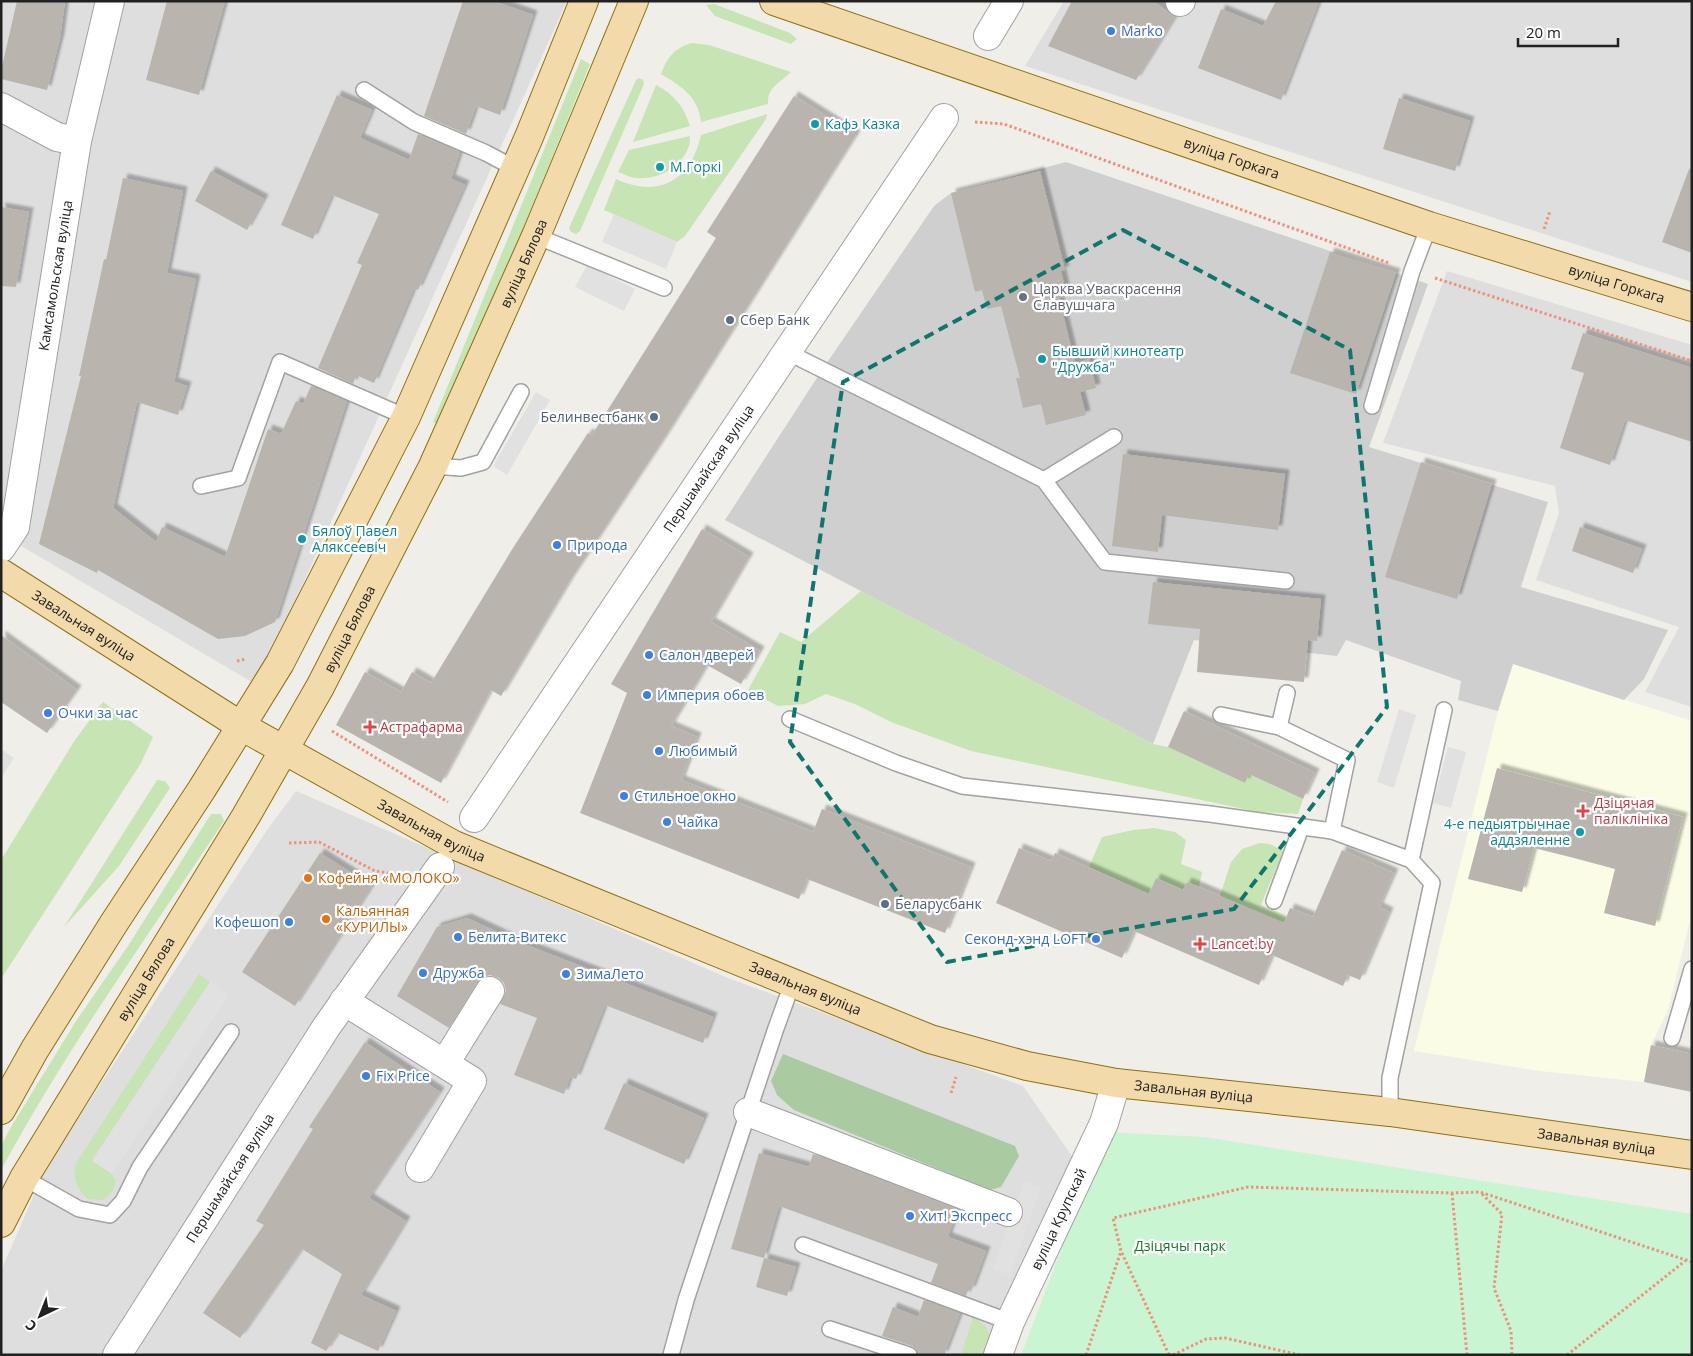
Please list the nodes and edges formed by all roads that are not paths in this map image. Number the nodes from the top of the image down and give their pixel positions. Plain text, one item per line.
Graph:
1 (110, 1) edge
2 (584, 1) edge
3 (634, 1) edge
4 (774, 1) edge
5 (1009, 1) edge
6 (803, 6) edge
7 (988, 36) dead end
8 (364, 90) dead end
9 (1, 107) edge
10 (944, 118) dead end
11 (77, 141) junction
12 (516, 168) junction
13 (1429, 226) junction
14 (536, 236) junction
15 (664, 288) dead end
16 (1692, 307) edge
17 (787, 352) junction
18 (522, 392) dead end
19 (1372, 406) dead end
20 (406, 417) junction
21 (1114, 437) dead end
22 (433, 466) junction
23 (1044, 480) junction
24 (201, 486) dead end
25 (1, 548) edge
26 (1, 573) edge
27 (1286, 581) dead end
28 (1287, 693) dead end
29 (1444, 710) dead end
30 (1221, 715) dead end
31 (790, 719) dead end
32 (241, 726) junction
33 (1279, 727) junction
34 (284, 751) junction
35 (474, 818) road end
36 (1301, 828) junction
37 (1332, 831) junction
38 (1411, 860) junction
39 (436, 874) road end
40 (1274, 900) dead end
41 (1692, 969) edge
42 (792, 984) junction
43 (490, 991) dead end
44 (344, 1001) junction
45 (231, 1032) dead end
46 (1672, 1038) dead end
47 (445, 1063) junction
48 (1116, 1083) junction
49 (1, 1110) edge
50 (748, 1112) junction
51 (1390, 1112) junction
52 (1692, 1155) edge
53 (420, 1168) dead end
54 (24, 1178) junction
55 (1008, 1212) dead end
56 (1, 1224) edge
57 (803, 1245) dead end
58 (1010, 1322) junction
59 (830, 1329) dead end
60 (866, 1348) edge
61 (117, 1355) edge
62 (671, 1355) edge
63 (909, 1355) edge
64 (998, 1355) edge

1 - 11 street, Камсамольская вуліца
2 - 12 main road
3 - 14 main road, вуліца Бялова
4 - 6 main road, вуліца Горкага
5 - 7 street
6 - 13 main road, вуліца Горкага
8 - 12 lane
9 - 11 street
10 - 17 street, Першамайская вуліца
11 - 25 street, Камсамольская вуліца
12 - 20 main road
13 - 16 main road, вуліца Горкага
13 - 19 lane
14 - 15 lane
14 - 22 main road, вуліца Бялова
17 - 23 lane
17 - 35 street, Першамайская вуліца
18 - 22 lane
20 - 24 lane
20 - 32 main road
21 - 23 lane
22 - 34 main road, вуліца Бялова
23 - 27 lane
26 - 32 main road, Завальная вуліца
28 - 33 lane
29 - 38 lane
30 - 33 lane
31 - 36 lane
32 - 34 main road, Завальная вуліца
32 - 49 main road
33 - 37 lane
34 - 42 main road, Завальная вуліца
34 - 54 main road, вуліца Бялова
36 - 37 lane
36 - 40 lane
37 - 38 lane
38 - 51 lane
39 - 44 street, Першамайская вуліца
41 - 46 lane
42 - 48 main road, Завальная вуліца
42 - 50 lane
43 - 47 street
44 - 47 street
44 - 61 street, Першамайская вуліца
45 - 54 lane
47 - 53 street
48 - 51 main road, Завальная вуліца
48 - 58 street, вуліца Крупскай
50 - 55 street
50 - 62 lane
51 - 52 main road, Завальная вуліца
54 - 56 main road, вуліца Бялова
57 - 58 lane
58 - 64 street, вуліца Крупскай
59 - 60 lane
60 - 63 lane

